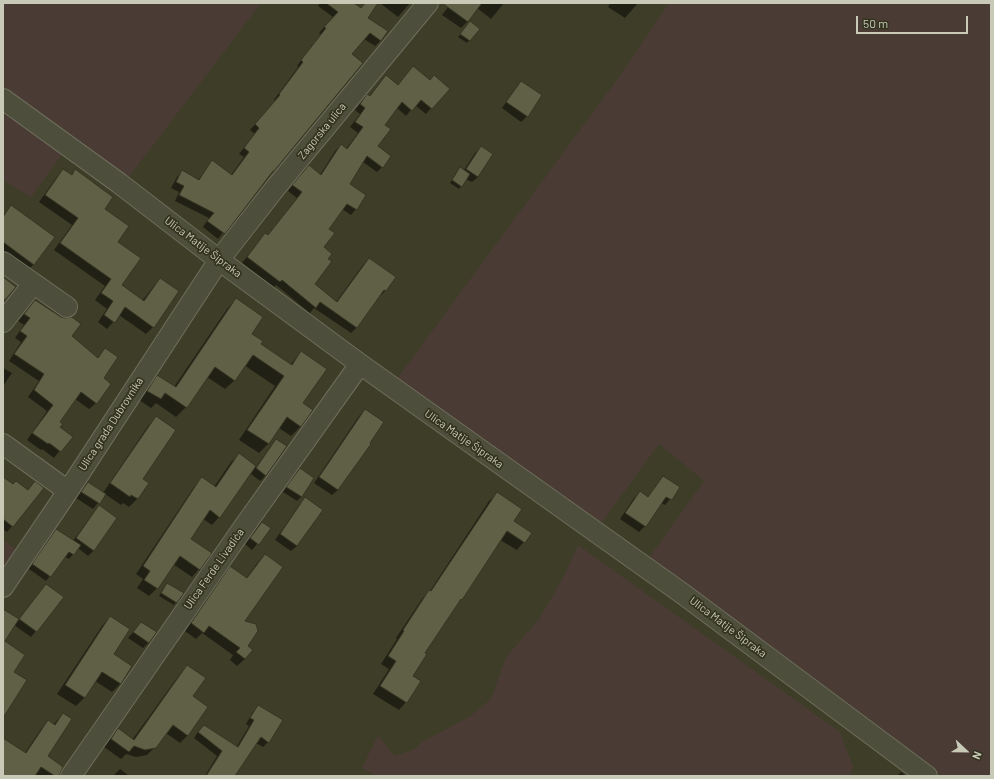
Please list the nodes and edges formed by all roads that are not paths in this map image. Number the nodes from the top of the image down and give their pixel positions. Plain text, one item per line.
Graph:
1 (428, 3) edge
2 (3, 99) edge
3 (219, 260) junction
4 (3, 262) edge
5 (33, 284) junction
6 (68, 307) dead end
7 (3, 322) edge
8 (360, 364) junction
9 (3, 444) edge
10 (68, 491) junction
11 (3, 587) edge
12 (71, 776) edge
13 (927, 776) edge

1 - 3 street, Zagorska ulica
2 - 3 street, Ulica Matije Šipraka
3 - 8 street, Ulica Matije Šipraka
3 - 10 street, Ulica grada Dubrovnika
4 - 5 street
5 - 6 street
5 - 7 street
8 - 12 street, Ulica Ferde Livadića
8 - 13 street, Ulica Matije Šipraka
9 - 10 street
10 - 11 street, Ulica grada Dubrovnika

